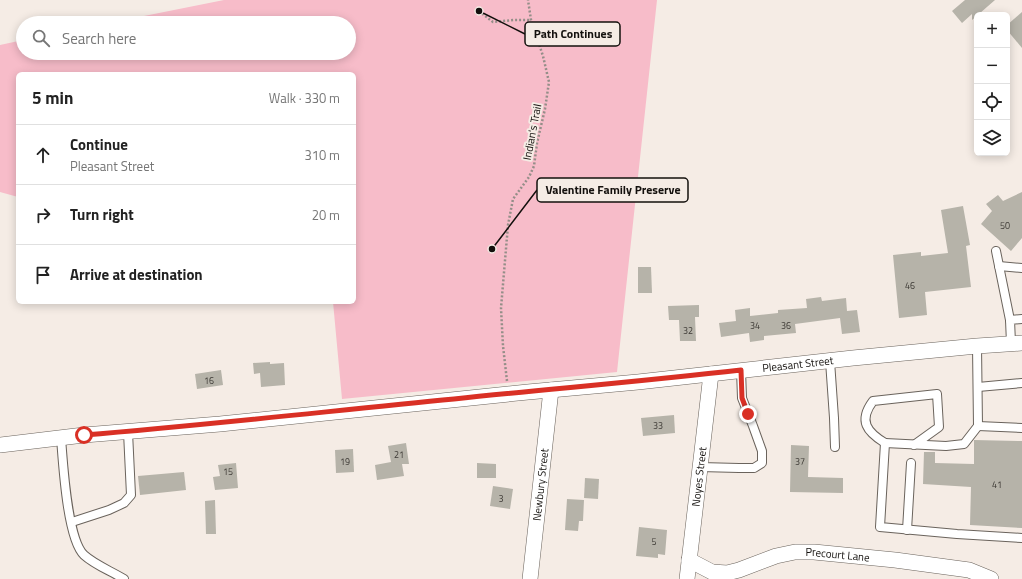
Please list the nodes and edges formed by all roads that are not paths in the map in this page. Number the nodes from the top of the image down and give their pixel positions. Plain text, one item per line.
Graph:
1 (996, 251) dead end
2 (999, 266) junction
3 (1022, 268) edge
4 (1022, 319) edge
5 (1010, 320) junction
6 (1016, 343) edge
7 (977, 346) junction
8 (830, 361) junction
9 (741, 370) junction
10 (711, 374) junction
11 (1022, 382) edge
12 (978, 387) junction
13 (551, 390) junction
14 (978, 426) junction
15 (1022, 428) edge
16 (128, 432) junction
17 (61, 438) junction
18 (885, 443) junction
19 (0, 445) edge
20 (914, 445) junction
21 (834, 447) dead end
22 (911, 463) dead end
23 (700, 467) junction
24 (72, 522) junction
25 (907, 530) junction
26 (1022, 538) edge
27 (689, 560) junction
28 (124, 579) edge
29 (530, 579) edge
30 (687, 579) edge
31 (991, 579) edge

1 - 2 lane
2 - 3 lane
2 - 5 lane
4 - 5 lane
5 - 6 lane
6 - 7 street, Pleasant Street
7 - 8 street, Pleasant Street
7 - 12 lane
8 - 9 street, Pleasant Street
8 - 21 lane
9 - 10 street, Pleasant Street
9 - 23 lane
10 - 13 street, Pleasant Street
10 - 23 street, Noyes Street
11 - 12 lane
12 - 14 lane
13 - 16 street, Pleasant Street
13 - 29 street, Newbury Street
14 - 15 lane
14 - 20 lane
16 - 17 street, Pleasant Street
16 - 24 lane
17 - 19 street, Pleasant Street
17 - 24 lane
18 - 20 lane
18 - 20 lane
18 - 25 lane
22 - 25 lane
23 - 27 street, Noyes Street
24 - 28 lane
25 - 26 lane
27 - 30 street, Noyes Street
27 - 31 street, Precourt Lane

